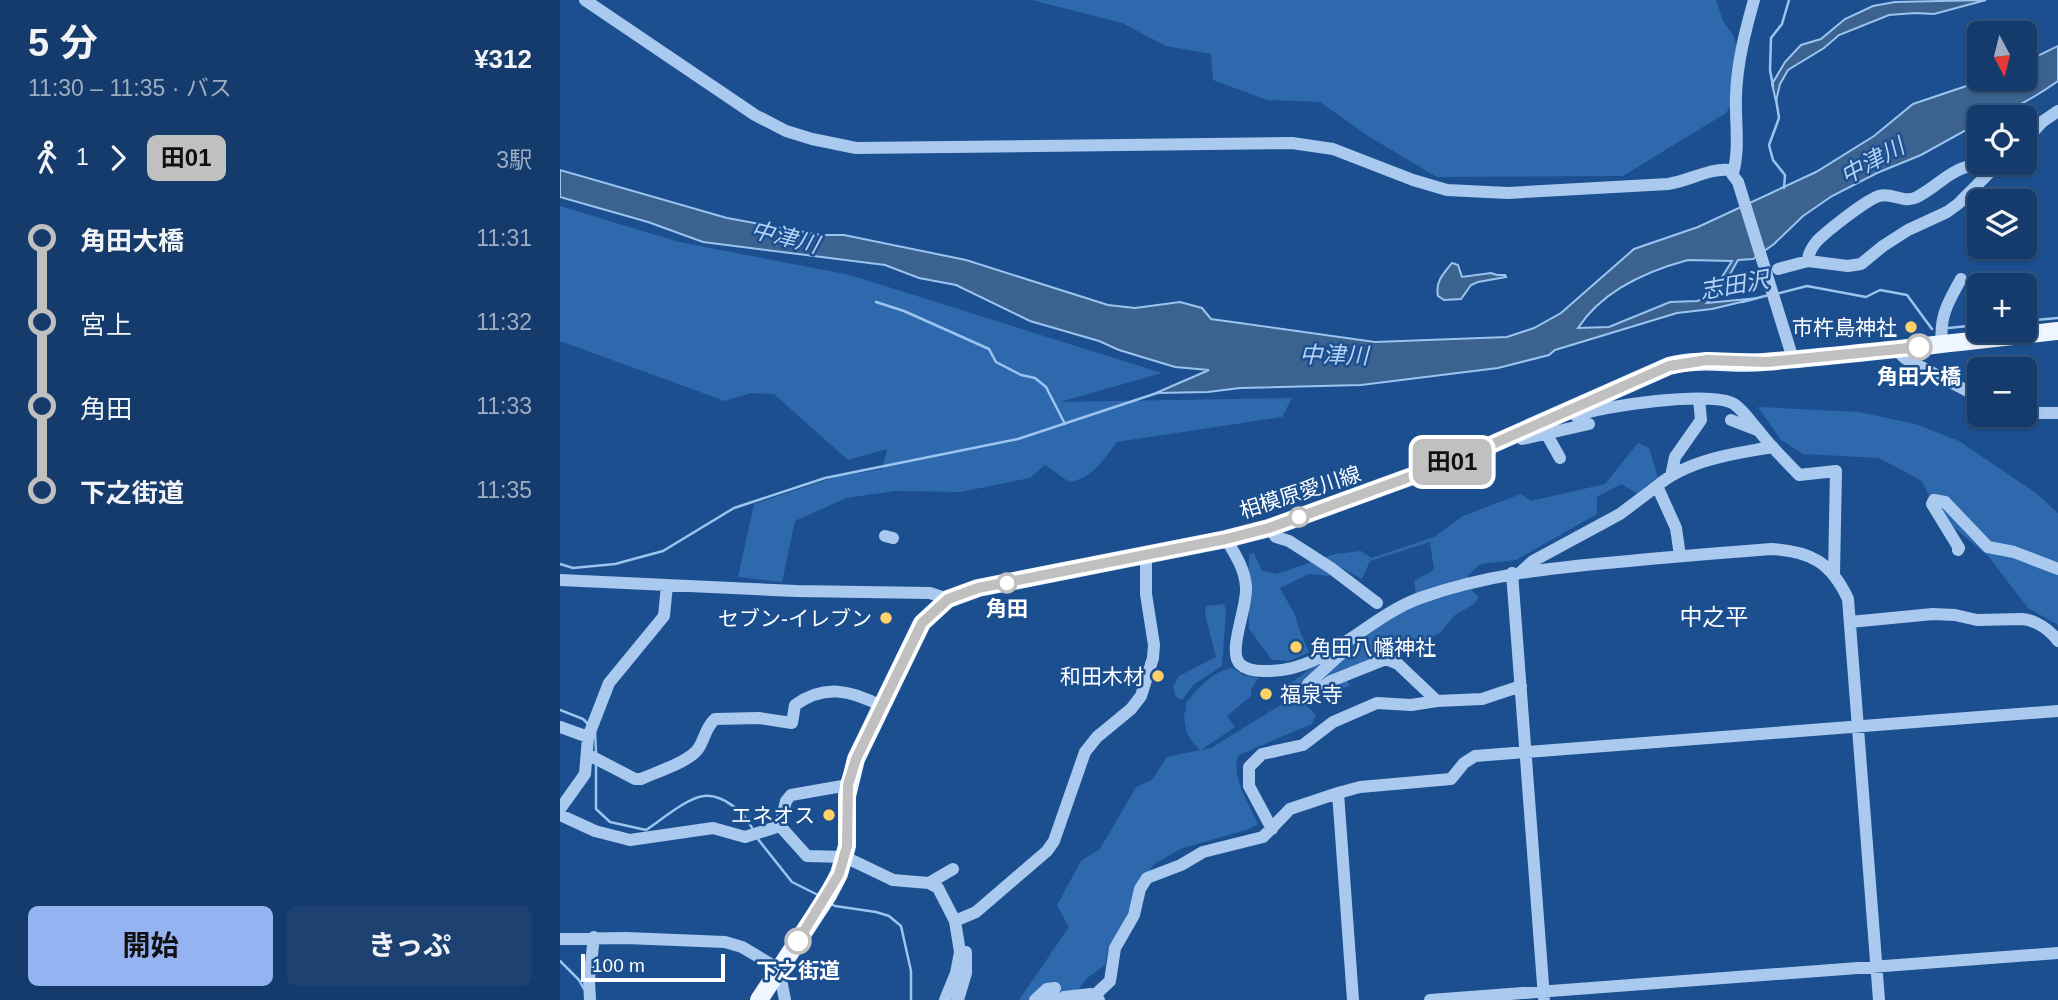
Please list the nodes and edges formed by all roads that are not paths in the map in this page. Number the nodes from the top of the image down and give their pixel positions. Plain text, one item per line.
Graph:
1 (585, 0) edge
2 (1754, 0) edge
3 (2058, 111) edge
4 (2037, 128) edge
5 (1967, 167) edge
6 (1986, 175) edge
7 (1736, 177) junction
8 (1808, 261) junction
9 (1777, 269) dead end
10 (1961, 279) dead end
11 (2058, 331) edge
12 (1942, 345) junction
13 (1895, 349) junction
14 (1792, 353) junction
15 (1967, 391) edge
16 (1699, 399) junction
17 (2037, 414) edge
18 (2058, 414) edge
19 (1558, 415) junction
20 (1731, 420) dead end
21 (1589, 424) dead end
22 (1758, 430) junction
23 (1546, 433) junction
24 (1509, 437) junction
25 (1773, 447) junction
26 (1560, 458) dead end
27 (1671, 476) junction
28 (1657, 486) junction
29 (1269, 528) junction
30 (1226, 539) junction
31 (1958, 550) dead end
32 (1146, 555) junction
33 (1680, 556) junction
34 (2058, 569) edge
35 (1517, 572) junction
36 (1835, 575) junction
37 (560, 580) edge
38 (667, 585) junction
39 (948, 599) junction
40 (1377, 603) dead end
41 (1850, 622) junction
42 (2058, 641) edge
43 (1342, 643) junction
44 (1521, 686) junction
45 (1437, 701) junction
46 (881, 706) junction
47 (2058, 711) edge
48 (1859, 726) junction
49 (560, 727) edge
50 (588, 735) junction
51 (1526, 752) junction
52 (593, 757) junction
53 (848, 785) junction
54 (1338, 793) junction
55 (560, 808) edge
56 (560, 815) edge
57 (780, 826) junction
58 (1272, 829) junction
59 (845, 857) junction
60 (953, 869) dead end
61 (929, 883) junction
62 (955, 924) junction
63 (594, 937) junction
64 (560, 939) edge
65 (2058, 953) edge
66 (1877, 966) junction
67 (779, 969) junction
68 (1544, 996) edge
69 (1097, 997) edge
70 (590, 1000) edge
71 (759, 1000) edge
72 (785, 1000) edge
73 (945, 1000) edge
74 (958, 1000) edge
75 (1035, 1000) edge
76 (1047, 1000) edge
77 (1058, 1000) edge
78 (1353, 1000) edge
79 (1430, 1000) edge
80 (1879, 1000) edge

1 - 7 street
2 - 7 street
3 - 4 street
5 - 8 street
6 - 8 street
7 - 14 street
8 - 9 street
10 - 12 street
11 - 12 main road, 相模原愛川線
12 - 13 main road, 相模原愛川線
13 - 14 main road, 相模原愛川線
13 - 15 street
14 - 19 main road, 相模原愛川線
16 - 19 street
16 - 22 street
16 - 27 street
17 - 18 street
19 - 24 main road, 相模原愛川線
20 - 22 street
21 - 23 street
22 - 25 street
23 - 24 street
23 - 26 street
24 - 29 main road, 相模原愛川線
25 - 27 street
25 - 36 street
27 - 28 street
28 - 33 street
28 - 35 street
29 - 30 main road, 相模原愛川線
29 - 40 street
30 - 32 main road, 相模原愛川線
30 - 43 street
31 - 34 street
32 - 39 main road, 相模原愛川線
32 - 62 street
33 - 35 street
33 - 36 street
35 - 43 street
35 - 44 street
36 - 41 street
37 - 38 street
38 - 39 street
38 - 50 street
39 - 46 main road, 相模原愛川線
41 - 42 street
41 - 48 street
43 - 45 street
44 - 45 street
44 - 51 street
45 - 58 street
46 - 52 street
46 - 53 main road, 相模原愛川線
47 - 48 street
48 - 51 street
48 - 66 street
49 - 50 street
50 - 52 street
51 - 54 street
51 - 68 street
52 - 55 street
53 - 57 street
53 - 59 main road, 相模原愛川線
54 - 58 street
54 - 78 street
56 - 57 street
57 - 59 street
58 - 69 street
59 - 61 street
59 - 67 main road, 相模原愛川線
60 - 61 street
61 - 62 street
62 - 73 street
62 - 74 street
63 - 64 street
63 - 67 street
63 - 70 street
65 - 66 street
66 - 68 street
66 - 80 street
67 - 71 main road, 相模原愛川線
67 - 72 street
68 - 79 street
69 - 77 street
75 - 76 street

